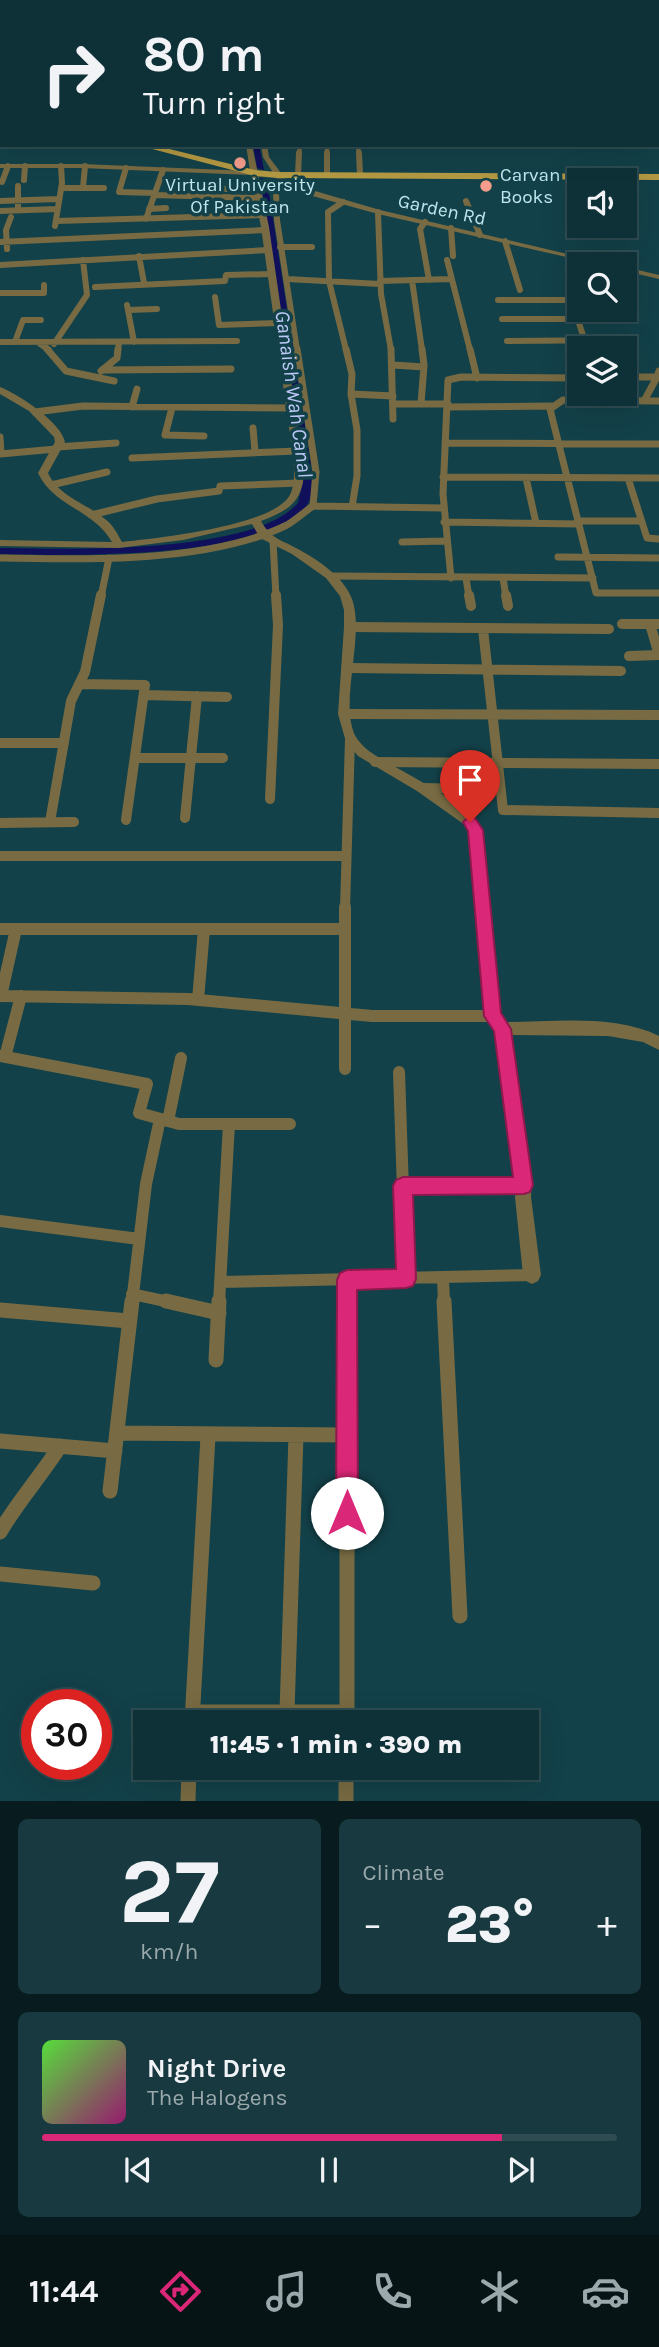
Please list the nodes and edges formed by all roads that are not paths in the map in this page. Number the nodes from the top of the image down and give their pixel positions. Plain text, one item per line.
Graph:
1 (149, 147) edge
2 (249, 147) edge
3 (264, 147) edge
4 (300, 147) edge
5 (327, 147) edge
6 (358, 147) edge
7 (4, 166) edge
8 (25, 166) junction
9 (61, 166) junction
10 (85, 166) junction
11 (126, 168) junction
12 (163, 170) junction
13 (255, 173) junction
14 (327, 174) junction
15 (360, 174) junction
16 (277, 175) junction
17 (296, 175) junction
18 (659, 179) edge
19 (24, 180) dead end
20 (567, 180) edge
21 (637, 180) edge
22 (2, 182) dead end
23 (284, 183) junction
24 (18, 186) dead end
25 (61, 188) junction
26 (83, 188) junction
27 (104, 188) dead end
28 (208, 188) dead end
29 (154, 194) junction
30 (225, 198) junction
31 (259, 198) junction
32 (59, 199) junction
33 (17, 200) junction
34 (0, 201) edge
35 (466, 201) dead end
36 (343, 202) junction
37 (166, 208) dead end
38 (57, 209) junction
39 (149, 209) junction
40 (19, 210) junction
41 (0, 211) edge
42 (378, 212) junction
43 (262, 215) junction
44 (12, 217) dead end
45 (189, 218) junction
46 (146, 219) junction
47 (56, 222) junction
48 (425, 222) junction
49 (451, 228) junction
50 (265, 230) junction
51 (191, 232) junction
52 (480, 235) junction
53 (54, 239) junction
54 (505, 241) junction
55 (4, 244) edge
56 (280, 247) junction
57 (312, 247) dead end
58 (268, 250) junction
59 (567, 255) edge
60 (139, 256) junction
61 (107, 258) junction
62 (83, 260) junction
63 (0, 265) edge
64 (108, 272) dead end
65 (637, 272) edge
66 (271, 274) junction
67 (659, 277) edge
68 (287, 279) junction
69 (451, 279) junction
70 (412, 280) junction
71 (429, 280) junction
72 (329, 281) junction
73 (380, 282) junction
74 (144, 283) junction
75 (44, 285) dead end
76 (95, 287) dead end
77 (110, 289) junction
78 (520, 290) dead end
79 (124, 291) dead end
80 (0, 293) edge
81 (87, 295) junction
82 (215, 297) dead end
83 (567, 297) edge
84 (498, 300) dead end
85 (156, 309) dead end
86 (502, 319) dead end
87 (567, 319) edge
88 (41, 320) dead end
89 (279, 323) junction
90 (237, 341) dead end
91 (507, 341) dead end
92 (0, 342) edge
93 (15, 342) junction
94 (134, 342) junction
95 (38, 343) junction
96 (119, 343) junction
97 (567, 343) edge
98 (54, 344) junction
99 (393, 365) junction
100 (424, 367) junction
101 (230, 369) dead end
102 (102, 370) junction
103 (658, 374) edge
104 (637, 376) edge
105 (93, 377) junction
106 (477, 378) junction
107 (567, 378) edge
108 (114, 381) dead end
109 (137, 389) dead end
110 (0, 390) edge
111 (351, 394) junction
112 (393, 400) junction
113 (645, 401) junction
114 (659, 401) edge
115 (421, 404) junction
116 (551, 405) junction
117 (448, 406) junction
118 (132, 407) junction
119 (172, 408) junction
120 (291, 408) junction
121 (35, 412) junction
122 (393, 419) dead end
123 (253, 428) dead end
124 (204, 436) dead end
125 (0, 437) edge
126 (116, 443) dead end
127 (445, 443) junction
128 (559, 444) junction
129 (659, 444) edge
130 (57, 448) junction
131 (297, 451) junction
132 (255, 452) junction
133 (1, 454) edge
134 (132, 458) dead end
135 (107, 472) dead end
136 (443, 477) junction
137 (526, 478) junction
138 (568, 478) junction
139 (628, 478) junction
140 (659, 478) edge
141 (299, 483) junction
142 (51, 485) junction
143 (313, 506) junction
144 (352, 508) junction
145 (443, 508) junction
146 (91, 515) junction
147 (641, 521) junction
148 (444, 522) junction
149 (579, 522) junction
150 (536, 523) junction
151 (264, 533) junction
152 (658, 539) edge
153 (446, 541) junction
154 (0, 542) edge
155 (401, 542) dead end
156 (119, 544) junction
157 (659, 549) edge
158 (558, 557) dead end
159 (0, 558) edge
160 (109, 558) junction
161 (588, 558) junction
162 (659, 558) edge
163 (330, 576) junction
164 (452, 578) junction
165 (466, 578) junction
166 (503, 578) junction
167 (593, 578) junction
168 (659, 593) edge
169 (471, 606) dead end
170 (508, 606) dead end
171 (622, 624) dead end
172 (654, 624) edge
173 (351, 627) junction
174 (483, 629) junction
175 (609, 629) dead end
176 (659, 655) edge
177 (629, 656) dead end
178 (348, 668) junction
179 (487, 670) junction
180 (621, 671) dead end
181 (79, 684) junction
182 (144, 695) junction
183 (197, 696) junction
184 (227, 697) dead end
185 (344, 714) junction
186 (492, 714) junction
187 (659, 715) edge
188 (350, 739) junction
189 (0, 743) edge
190 (64, 743) junction
191 (135, 758) junction
192 (191, 758) junction
193 (223, 758) dead end
194 (376, 761) junction
195 (497, 762) junction
196 (659, 764) edge
197 (422, 788) junction
198 (471, 789) dead end
199 (270, 799) dead end
200 (659, 813) edge
201 (186, 818) dead end
202 (126, 820) dead end
203 (50, 822) junction
204 (74, 822) dead end
205 (0, 823) edge
206 (0, 856) edge
207 (346, 856) junction
208 (0, 929) edge
209 (16, 929) junction
210 (204, 929) junction
211 (345, 929) junction
212 (1, 996) edge
213 (20, 996) junction
214 (198, 1000) junction
215 (345, 1015) junction
216 (493, 1016) junction
217 (503, 1029) junction
218 (659, 1043) edge
219 (3, 1057) edge
220 (181, 1058) dead end
221 (345, 1069) dead end
222 (398, 1072) dead end
223 (164, 1120) junction
224 (229, 1124) junction
225 (290, 1124) dead end
226 (524, 1185) junction
227 (403, 1186) junction
228 (0, 1222) edge
229 (139, 1239) junction
230 (532, 1275) joint
231 (443, 1278) junction
232 (406, 1279) junction
233 (347, 1280) junction
234 (220, 1282) junction
235 (132, 1294) junction
236 (0, 1310) edge
237 (219, 1313) junction
238 (129, 1321) junction
239 (216, 1360) dead end
240 (117, 1433) junction
241 (347, 1435) junction
242 (208, 1436) junction
243 (296, 1436) junction
244 (0, 1441) edge
245 (60, 1447) junction
246 (115, 1451) junction
247 (110, 1491) dead end
248 (0, 1532) edge
249 (0, 1574) edge
250 (93, 1583) dead end
251 (460, 1616) dead end
252 (192, 1710) edge
253 (287, 1710) edge
254 (347, 1710) edge
255 (189, 1780) edge
256 (346, 1780) edge
257 (188, 1801) edge
258 (346, 1801) edge

1 - 13 main road
2 - 13 street
3 - 16 street
4 - 17 street
5 - 14 street
6 - 15 street
7 - 8 street
7 - 22 street
8 - 9 street
8 - 19 street
9 - 10 street
9 - 25 street
10 - 11 street
10 - 26 street
11 - 12 street
11 - 29 street
12 - 13 street
12 - 29 street
13 - 16 main road
13 - 31 street
14 - 15 main road
14 - 17 main road
15 - 18 main road
16 - 17 main road
16 - 23 street
17 - 20 main road
18 - 21 main road
23 - 36 street, Garden Rd
23 - 56 street
24 - 33 street
25 - 26 street
25 - 32 street
26 - 27 street
28 - 30 street
29 - 30 street
29 - 39 street
30 - 31 street
31 - 43 street
32 - 33 street
32 - 38 street
33 - 34 street
33 - 40 street
35 - 52 street
36 - 42 street, Garden Rd
36 - 72 street
37 - 39 street
38 - 40 street
38 - 47 street
39 - 46 street
40 - 41 street
42 - 48 street, Garden Rd
42 - 73 street
43 - 45 street
43 - 50 street
44 - 55 street
45 - 46 street
45 - 51 street
46 - 47 street
47 - 53 street
48 - 49 street, Garden Rd
48 - 71 street
49 - 52 street, Garden Rd
49 - 69 street
50 - 51 street
50 - 58 street
51 - 53 street
52 - 54 street, Garden Rd
53 - 55 street
54 - 59 street, Garden Rd
54 - 78 street
56 - 57 street
56 - 68 street
58 - 60 street
58 - 66 street
60 - 61 street
60 - 74 street
61 - 62 street
61 - 64 street
62 - 63 street
62 - 81 street
65 - 67 street
66 - 74 street
66 - 89 street
68 - 72 street
68 - 143 street
69 - 71 street
69 - 106 street
70 - 71 street
70 - 73 street
70 - 100 street
72 - 73 street
72 - 111 street
73 - 99 street
74 - 77 street
75 - 80 street
76 - 77 street
77 - 79 street
77 - 81 street
81 - 98 street
82 - 89 street
83 - 84 street
85 - 94 street
86 - 87 street
88 - 93 street
89 - 120 street
90 - 94 street
91 - 97 street
92 - 93 street
93 - 95 street
94 - 96 street
95 - 98 street
95 - 105 street
96 - 98 street
96 - 102 street
99 - 100 street
99 - 112 street
100 - 115 street
101 - 102 street
102 - 105 street
103 - 104 street
103 - 113 street
105 - 108 street
106 - 107 street
106 - 117 street
109 - 118 street
110 - 121 street
111 - 112 street
111 - 144 street
112 - 115 street
112 - 122 street
113 - 114 street
113 - 116 street
115 - 117 street
116 - 117 street
116 - 128 street
117 - 127 street
118 - 119 street
118 - 121 street
119 - 120 street
119 - 124 street
120 - 131 street
121 - 130 street
123 - 132 street
125 - 133 street
126 - 130 street
127 - 128 street
127 - 136 street
128 - 129 street
128 - 138 street
130 - 133 street
130 - 142 street
131 - 132 street
131 - 141 street
132 - 134 street
135 - 142 street
136 - 137 street
136 - 145 street
137 - 138 street
137 - 150 street
138 - 139 street
138 - 149 street
139 - 140 street
139 - 147 street
141 - 146 street
141 - 151 street
142 - 146 street
143 - 144 street
143 - 151 street
144 - 145 street
145 - 148 street
146 - 156 street
147 - 149 street
147 - 152 street
148 - 150 street
148 - 153 street
149 - 150 street
149 - 161 street
151 - 156 street
151 - 160 street
151 - 163 street
151 - 199 street
152 - 157 street
153 - 155 street
153 - 164 street
154 - 156 street
158 - 161 street
159 - 160 street
160 - 181 street
161 - 162 street
161 - 167 street
163 - 164 street
163 - 173 street
164 - 165 street
165 - 166 street
165 - 169 street
166 - 167 street
166 - 170 street
167 - 168 street
171 - 172 street
172 - 176 street
173 - 174 street
173 - 178 street
174 - 175 street
174 - 179 street
176 - 177 street
178 - 179 street
178 - 185 street
179 - 180 street
179 - 186 street
181 - 182 street
181 - 190 street
182 - 183 street
182 - 191 street
183 - 184 street
183 - 192 street
185 - 186 street
185 - 188 street
186 - 187 street
186 - 195 street
188 - 194 street
188 - 207 street
189 - 190 street
190 - 203 street
191 - 192 street
191 - 202 street
192 - 193 street
192 - 201 street
194 - 195 street
194 - 197 street
195 - 196 street
195 - 200 street
197 - 198 street
197 - 216 street
203 - 204 street
203 - 205 street
206 - 207 street
207 - 211 street
208 - 209 street
209 - 210 street
209 - 212 street
210 - 211 street
210 - 214 street
211 - 215 street
212 - 213 street
213 - 214 street
213 - 219 street
214 - 215 street
215 - 216 street
215 - 221 street
216 - 217 street
217 - 218 street
217 - 226 street
219 - 223 street
220 - 223 street
222 - 227 street
223 - 224 street
223 - 229 street
224 - 225 street
224 - 234 street
226 - 227 street
226 - 230 street
227 - 232 street
228 - 229 street
229 - 235 street
230 - 231 street
231 - 232 street
231 - 251 street
232 - 233 street
233 - 234 street
233 - 241 street
234 - 237 street
235 - 237 street
235 - 238 street
236 - 238 street
237 - 239 street
238 - 240 street
240 - 242 street
240 - 246 street
241 - 243 street
241 - 254 street
242 - 243 street
242 - 252 street
243 - 253 street
244 - 245 street
245 - 246 street
245 - 248 street
246 - 247 street
249 - 250 street
255 - 257 street
256 - 258 street

